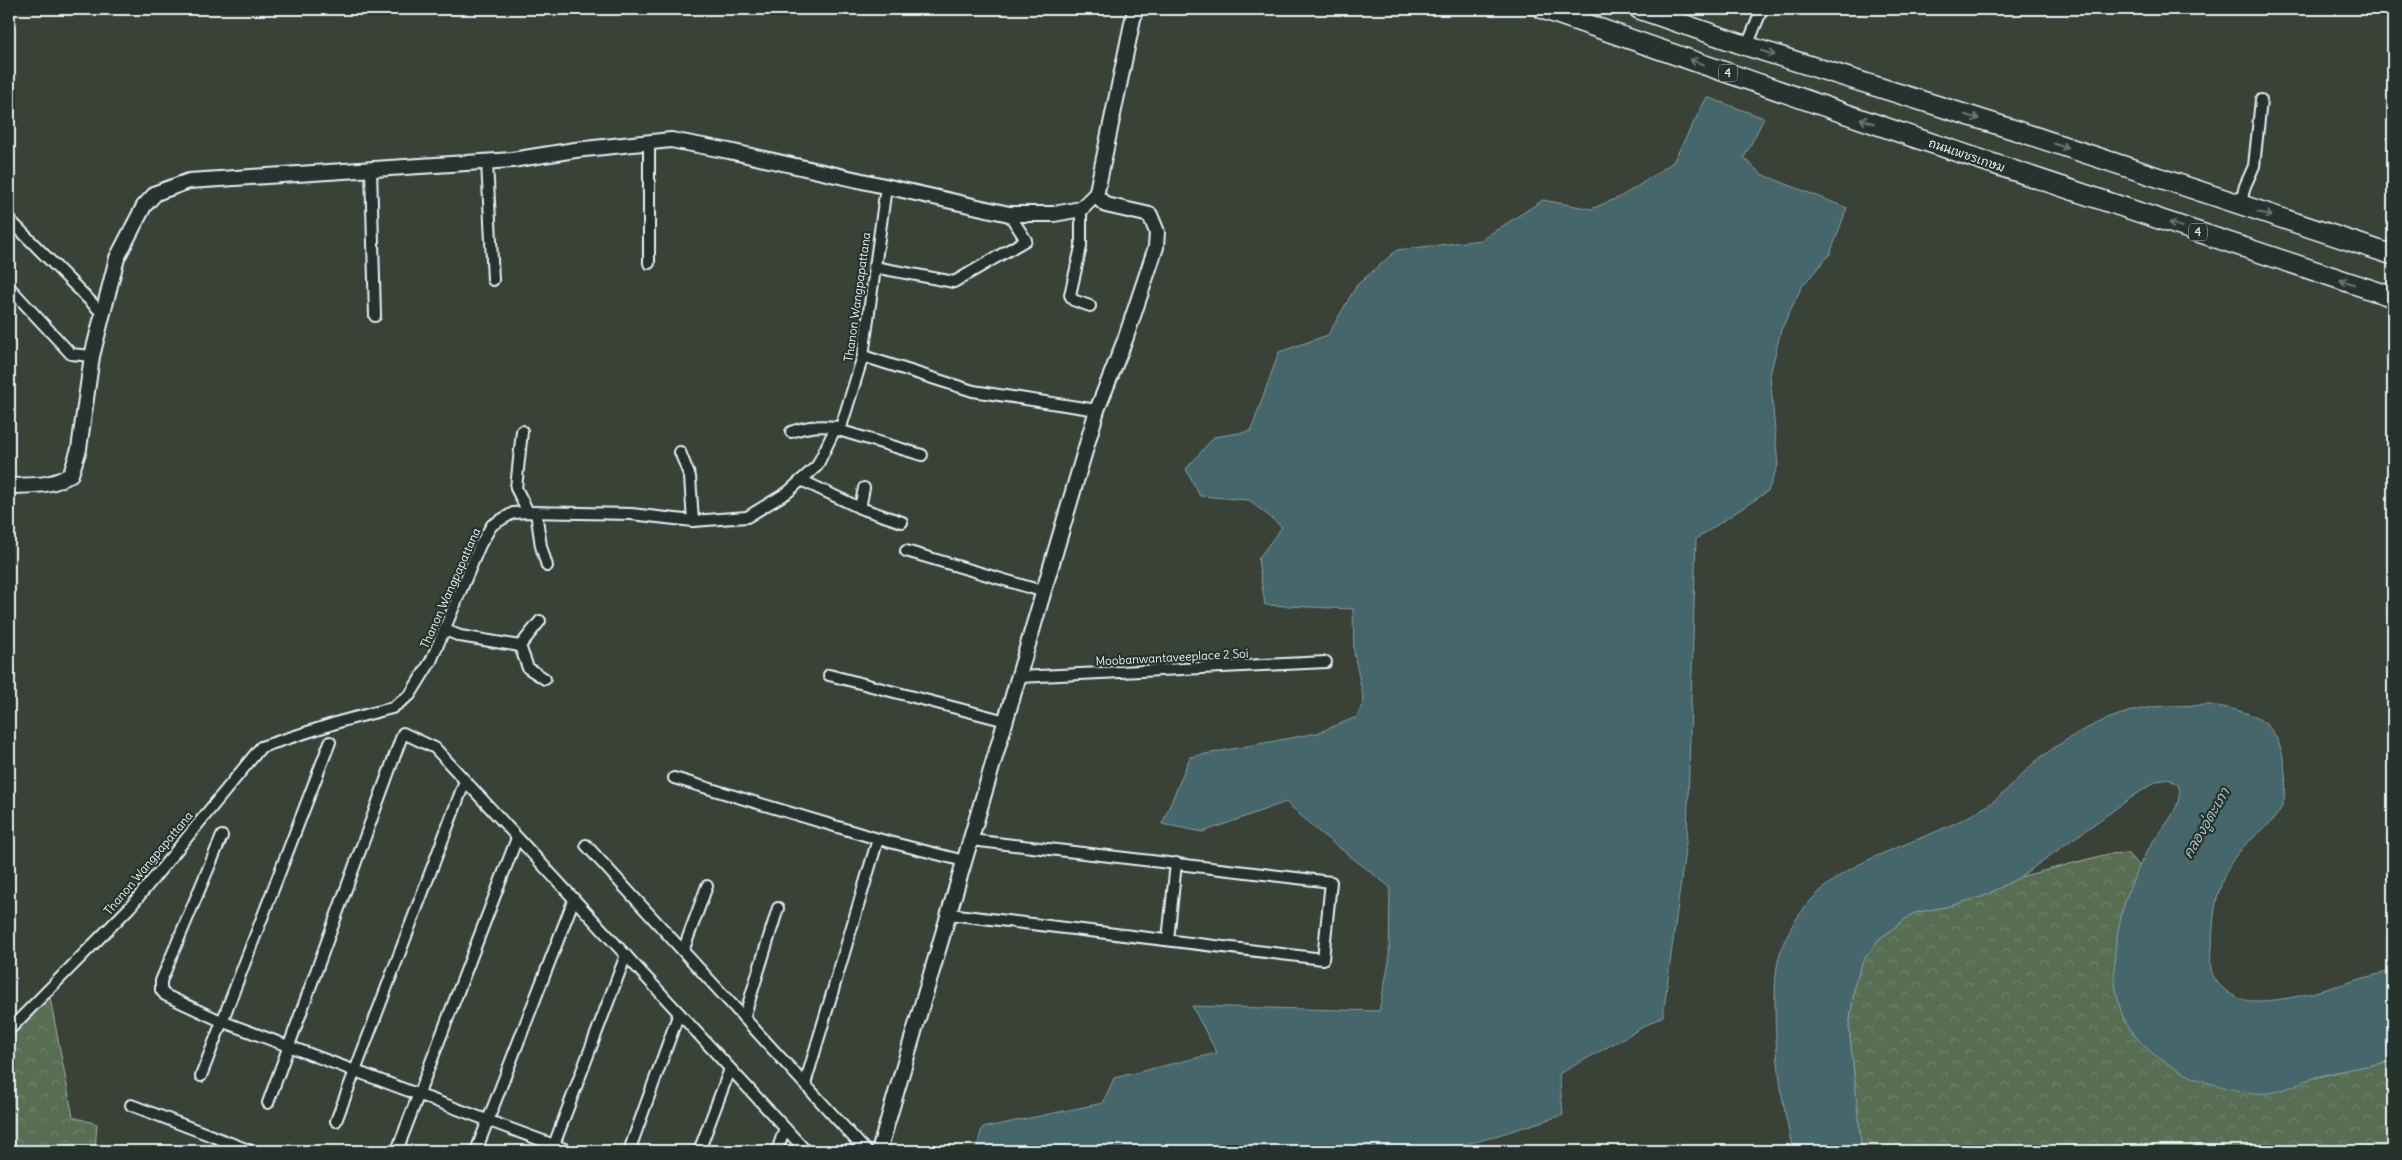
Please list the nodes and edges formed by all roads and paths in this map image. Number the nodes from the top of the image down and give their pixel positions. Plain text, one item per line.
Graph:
1 (1135, 9) edge
2 (1543, 9) edge
3 (1640, 9) edge
4 (1762, 9) edge
5 (1747, 46) junction
6 (2261, 100) dead end
7 (649, 142) junction
8 (487, 162) junction
9 (371, 169) junction
10 (886, 187) junction
11 (1094, 195) dead end
12 (2240, 206) junction
13 (1080, 209) junction
14 (1009, 214) junction
15 (9, 218) edge
16 (2393, 256) edge
17 (649, 263) dead end
18 (874, 267) junction
19 (493, 280) dead end
20 (9, 287) edge
21 (2393, 297) edge
22 (1090, 306) dead end
23 (102, 314) junction
24 (375, 316) dead end
25 (92, 356) junction
26 (863, 356) junction
27 (1097, 410) junction
28 (838, 428) junction
29 (522, 431) dead end
30 (791, 432) dead end
31 (680, 452) dead end
32 (922, 455) dead end
33 (801, 480) junction
34 (9, 486) edge
35 (864, 488) dead end
36 (860, 508) junction
37 (532, 512) junction
38 (693, 521) junction
39 (902, 522) dead end
40 (906, 551) dead end
41 (547, 566) dead end
42 (1044, 592) junction
43 (540, 621) dead end
44 (445, 630) junction
45 (520, 646) junction
46 (1326, 662) dead end
47 (829, 674) dead end
48 (1019, 677) junction
49 (545, 679) dead end
50 (1006, 721) junction
51 (330, 742) dead end
52 (674, 778) dead end
53 (465, 781) junction
54 (222, 836) dead end
55 (517, 838) junction
56 (878, 839) junction
57 (971, 840) junction
58 (586, 845) dead end
59 (964, 861) junction
60 (1176, 863) junction
61 (707, 886) dead end
62 (574, 899) junction
63 (778, 908) dead end
64 (949, 914) junction
65 (1168, 940) junction
66 (684, 951) junction
67 (626, 956) junction
68 (679, 1013) junction
69 (744, 1018) junction
70 (222, 1021) junction
71 (9, 1030) edge
72 (288, 1046) junction
73 (730, 1069) junction
74 (354, 1070) junction
75 (201, 1076) dead end
76 (806, 1084) junction
77 (418, 1094) junction
78 (268, 1103) dead end
79 (131, 1105) dead end
80 (488, 1120) junction
81 (336, 1121) dead end
82 (785, 1128) junction
83 (398, 1148) dead end
84 (553, 1148) edge
85 (251, 1151) edge
86 (476, 1151) edge
87 (570, 1151) edge
88 (629, 1151) edge
89 (699, 1151) edge
90 (777, 1151) edge
91 (806, 1151) edge
92 (866, 1151) edge
93 (879, 1151) edge

1 - 27 street
21 -> 2 highway, ถนนเพชรเกษม / 4
3 - 5 highway
4 - 5 street
5 -> 12 highway
6 - 12 street
7 - 8 street
7 - 10 street
7 - 17 street
8 - 9 street
8 - 19 street
9 - 23 street
9 - 24 street
10 - 14 street
10 - 18 street, Thanon Wangpapattana
11 - 13 street
12 -> 16 highway
13 - 14 street
13 - 22 street
14 - 18 street
15 - 23 street
18 - 26 street, Thanon Wangpapattana
20 - 25 street
23 - 25 street
25 - 34 street
26 - 27 street
26 - 28 street, Thanon Wangpapattana
27 - 42 street
28 - 30 street
28 - 32 street
28 - 33 street, Thanon Wangpapattana
29 - 37 street
31 - 38 street
33 - 36 street
33 - 38 street, Thanon Wangpapattana
35 - 36 street
36 - 39 street
37 - 38 street, Thanon Wangpapattana
37 - 41 street
37 - 44 street, Thanon Wangpapattana
40 - 42 street
42 - 48 street
43 - 45 street
44 - 45 street
44 - 71 street, Thanon Wangpapattana
45 - 49 street
46 - 48 street, Moobanwantaveeplace 2 Soi
47 - 50 street
48 - 50 street
50 - 57 street
51 - 70 street
52 - 56 street
53 - 55 street
53 - 72 street
53 - 74 street
54 - 70 street
55 - 62 street
55 - 77 street
56 - 59 street
56 - 76 street
57 - 59 street
57 - 60 street
58 - 66 street
59 - 64 street
60 - 65 street
60 - 65 street
61 - 66 street
62 - 67 street
62 - 80 street
63 - 69 street
64 - 65 street
64 - 93 street
66 - 69 street
67 - 68 street
67 - 84 street
68 - 73 street
68 - 88 street
69 - 76 street
70 - 72 street
70 - 75 street
72 - 74 street
72 - 78 street
73 - 82 street
73 - 89 street
74 - 77 street
74 - 81 street
76 - 92 street
77 - 80 street
77 - 83 street
79 - 85 street
80 - 84 street
80 - 86 street
82 - 90 street
82 - 91 street
84 - 87 street

